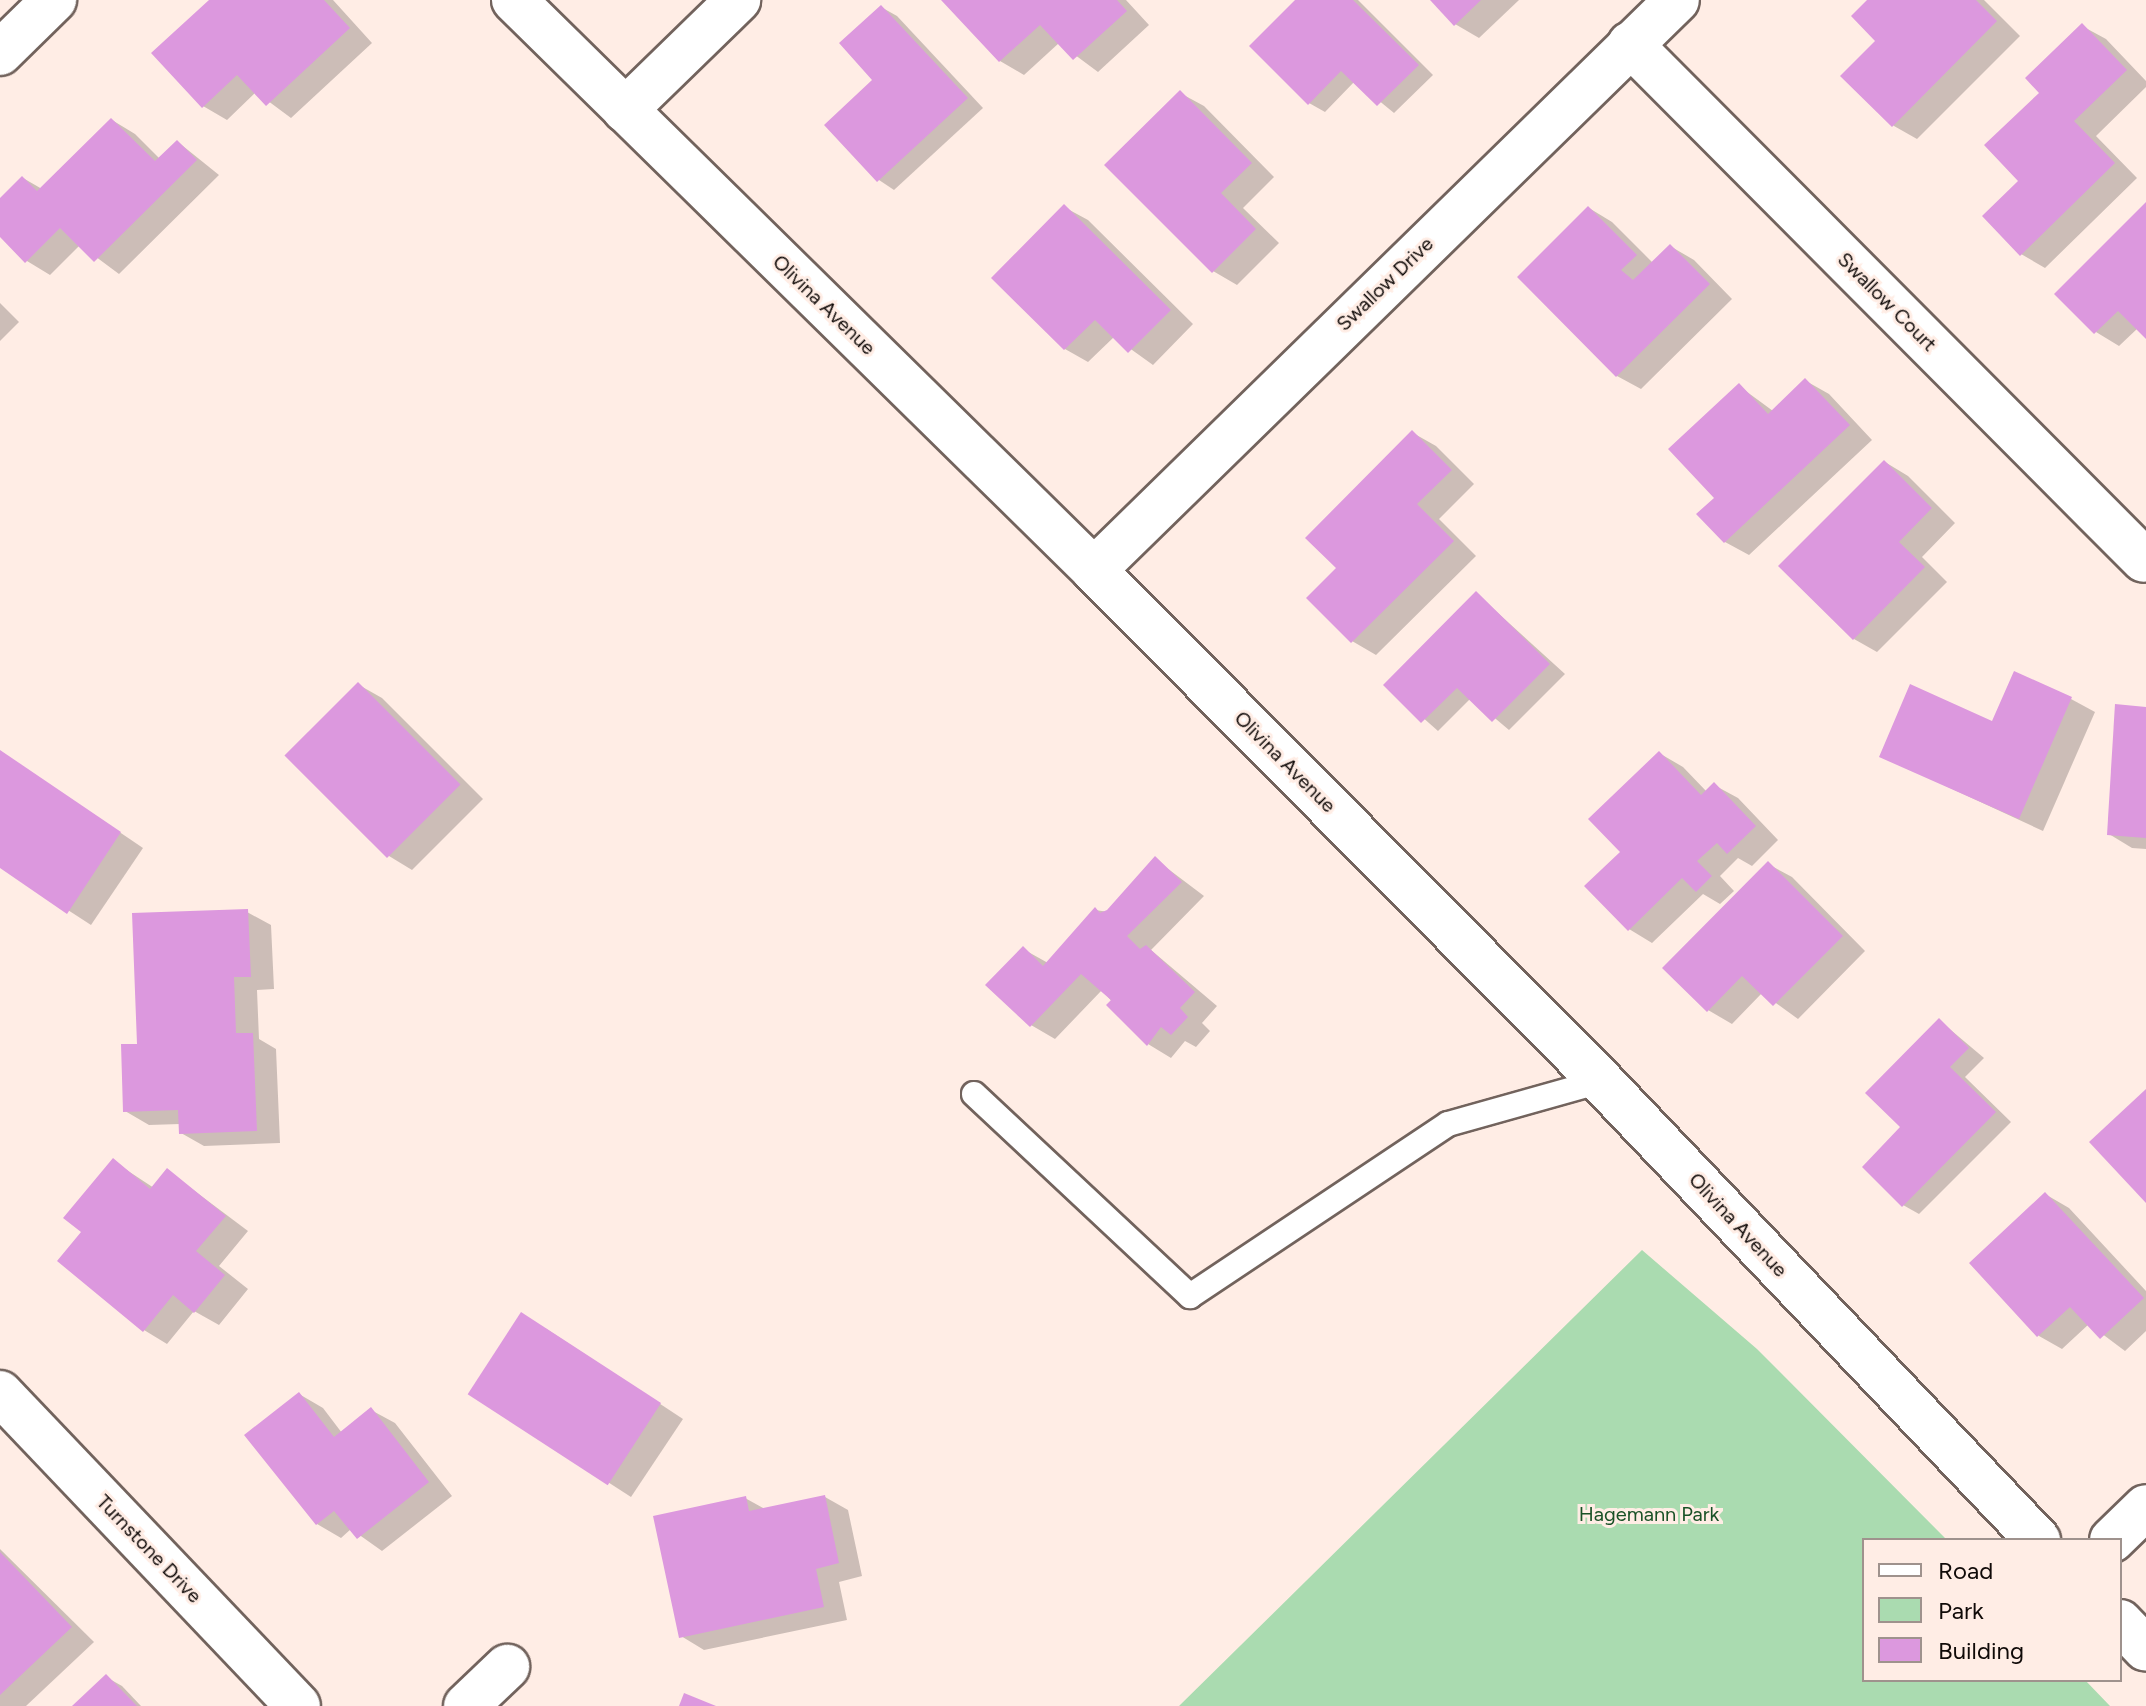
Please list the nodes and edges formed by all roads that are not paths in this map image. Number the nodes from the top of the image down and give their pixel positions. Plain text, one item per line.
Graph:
1 (54, 0) edge
2 (514, 0) edge
3 (738, 0) edge
4 (1677, 0) edge
5 (1630, 44) junction
6 (0, 53) edge
7 (625, 110) junction
8 (2144, 560) edge
9 (1094, 570) junction
10 (1601, 1081) junction
11 (974, 1094) dead end
12 (0, 1393) edge
13 (2146, 1507) edge
14 (2036, 1538) edge
15 (2114, 1538) edge
16 (2122, 1624) edge
17 (2146, 1649) edge
18 (507, 1667) dead end
19 (298, 1706) edge
20 (466, 1706) edge

1 - 6 street
2 - 7 street, Olivina Avenue
3 - 7 street
4 - 5 street, Swallow Drive
5 - 8 street, Swallow Court
5 - 9 street, Swallow Drive
7 - 9 street, Olivina Avenue
9 - 10 street, Olivina Avenue
10 - 11 lane
10 - 14 street, Olivina Avenue
12 - 19 street, Turnstone Drive
13 - 15 street
16 - 17 street
18 - 20 street

